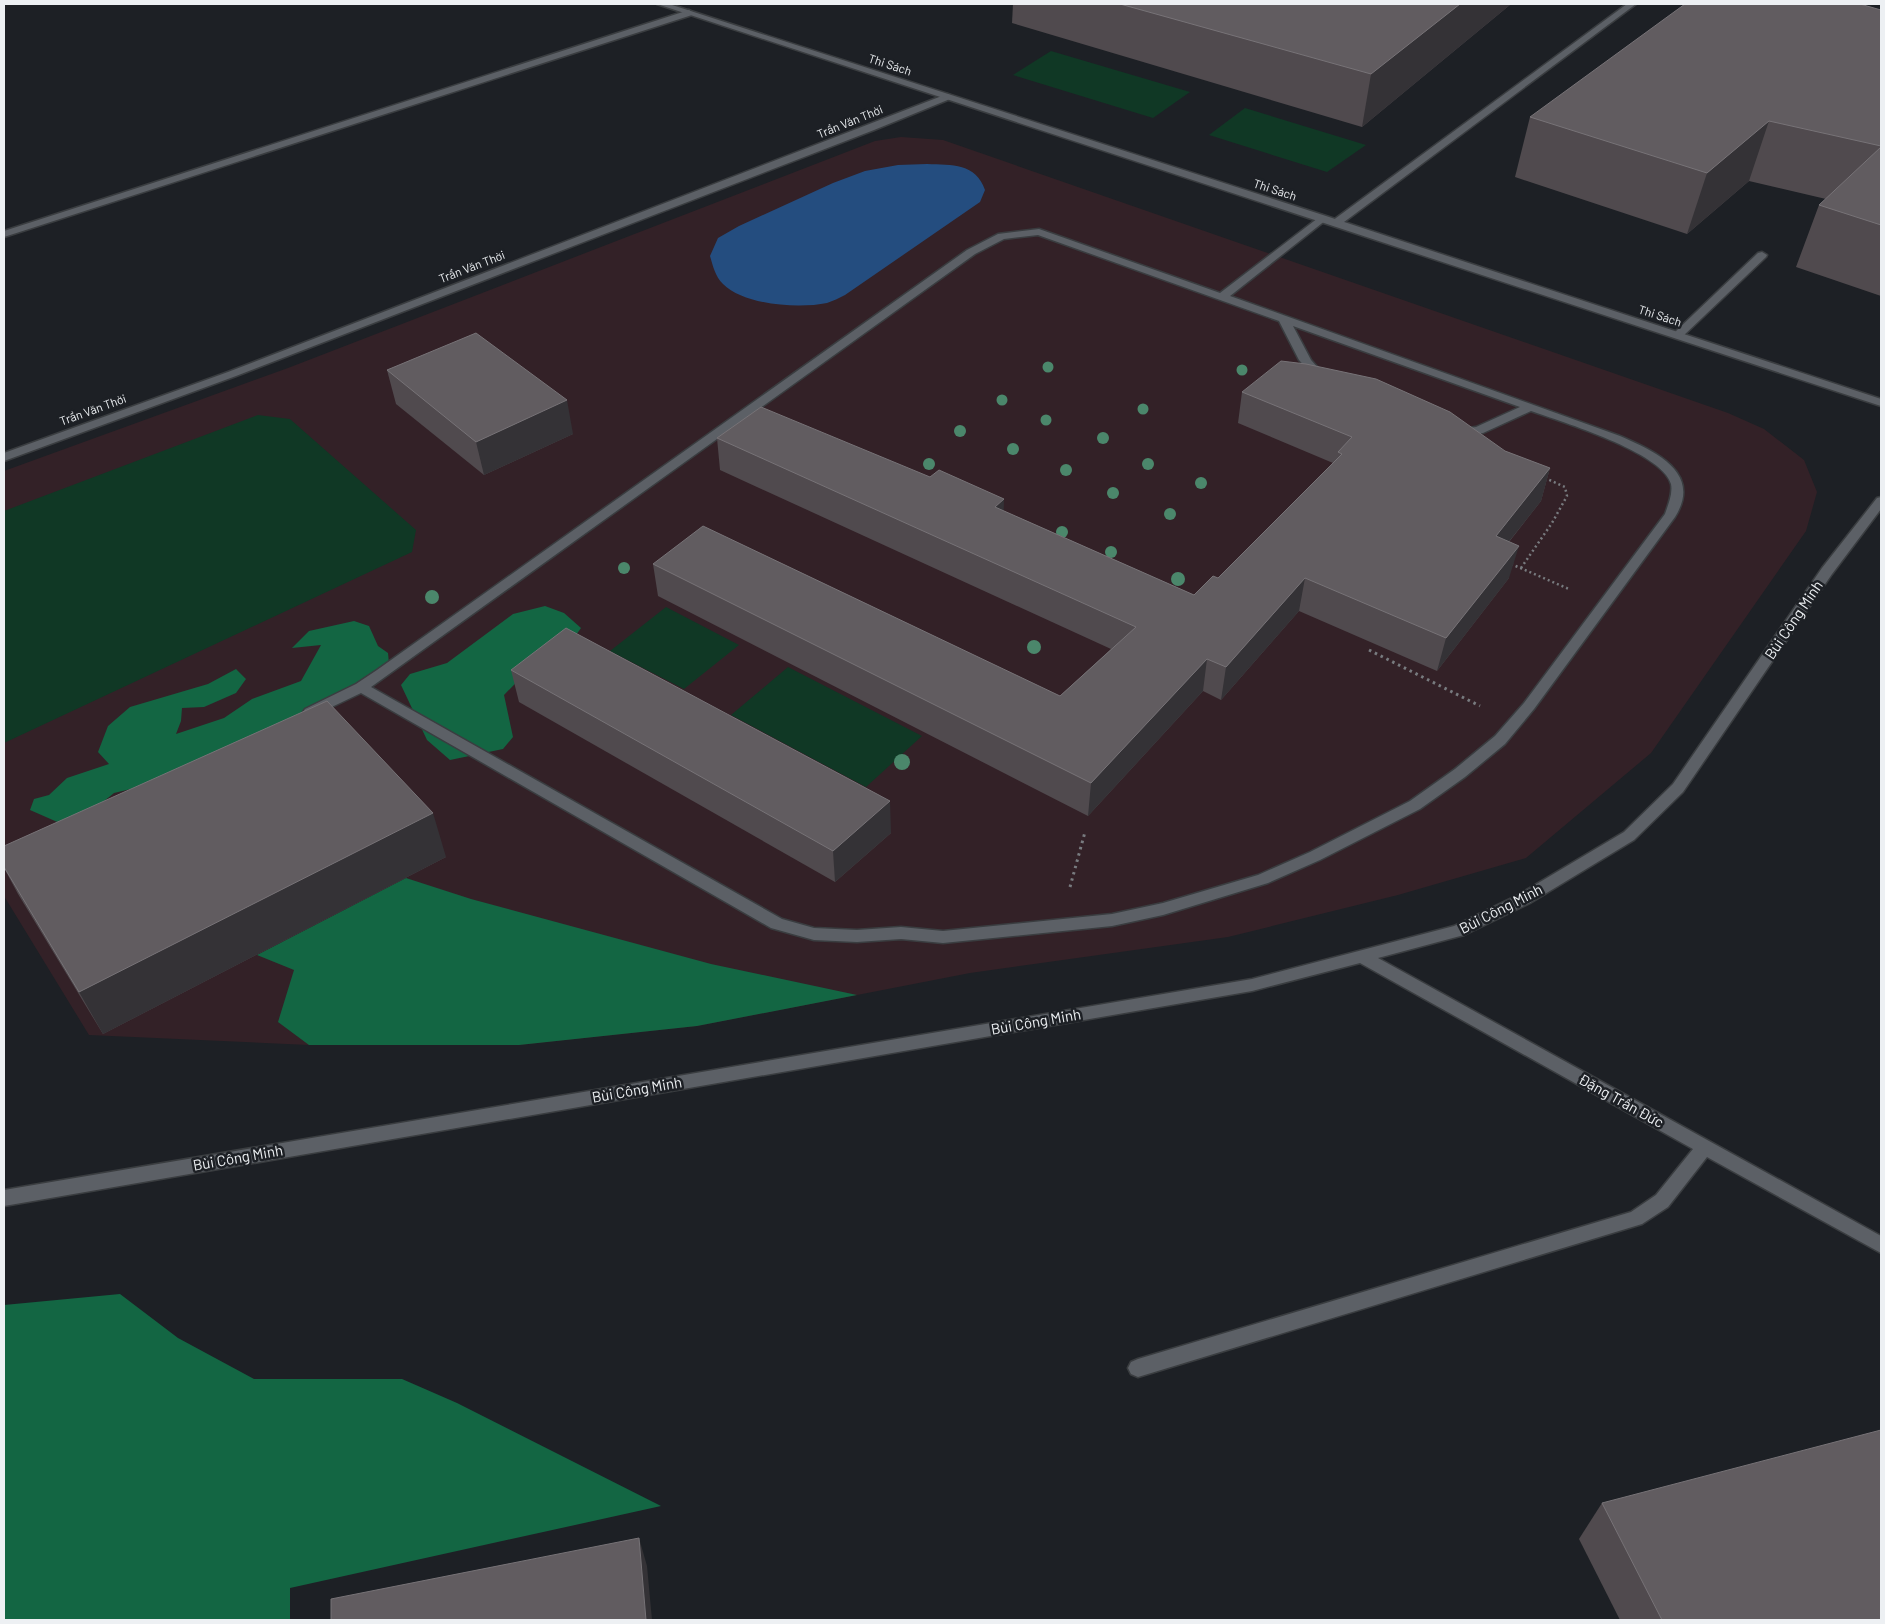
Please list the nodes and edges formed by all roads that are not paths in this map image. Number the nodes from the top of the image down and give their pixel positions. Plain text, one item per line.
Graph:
1 (661, 4) edge
2 (1632, 4) edge
3 (689, 14) junction
4 (947, 97) junction
5 (1322, 218) junction
6 (1336, 223) junction
7 (4, 234) edge
8 (1762, 255) dead end
9 (1223, 296) junction
10 (1283, 318) junction
11 (1678, 335) junction
12 (1332, 385) edge
13 (1881, 403) edge
14 (1530, 406) junction
15 (1446, 429) edge
16 (4, 457) edge
17 (1881, 502) edge
18 (361, 687) junction
19 (302, 716) edge
20 (1361, 956) junction
21 (1705, 1147) junction
22 (4, 1198) edge
23 (1881, 1245) edge
24 (1138, 1368) dead end

1 - 3 street, Thi Sách
2 - 6 street
3 - 4 street, Thi Sách
3 - 7 street
4 - 5 street, Thi Sách
4 - 16 street, Trần Văn Thời
5 - 6 street, Thi Sách
5 - 9 street
6 - 11 street, Thi Sách
8 - 11 street
9 - 10 street
9 - 18 street
10 - 12 street
10 - 14 street
11 - 13 street, Thi Sách
14 - 15 street
14 - 18 street
17 - 20 street, Bùi Công Minh
18 - 19 street
20 - 21 street, Đặng Trần Đức
20 - 22 street, Bùi Công Minh
21 - 23 street, Đặng Trần Đức
21 - 24 street

